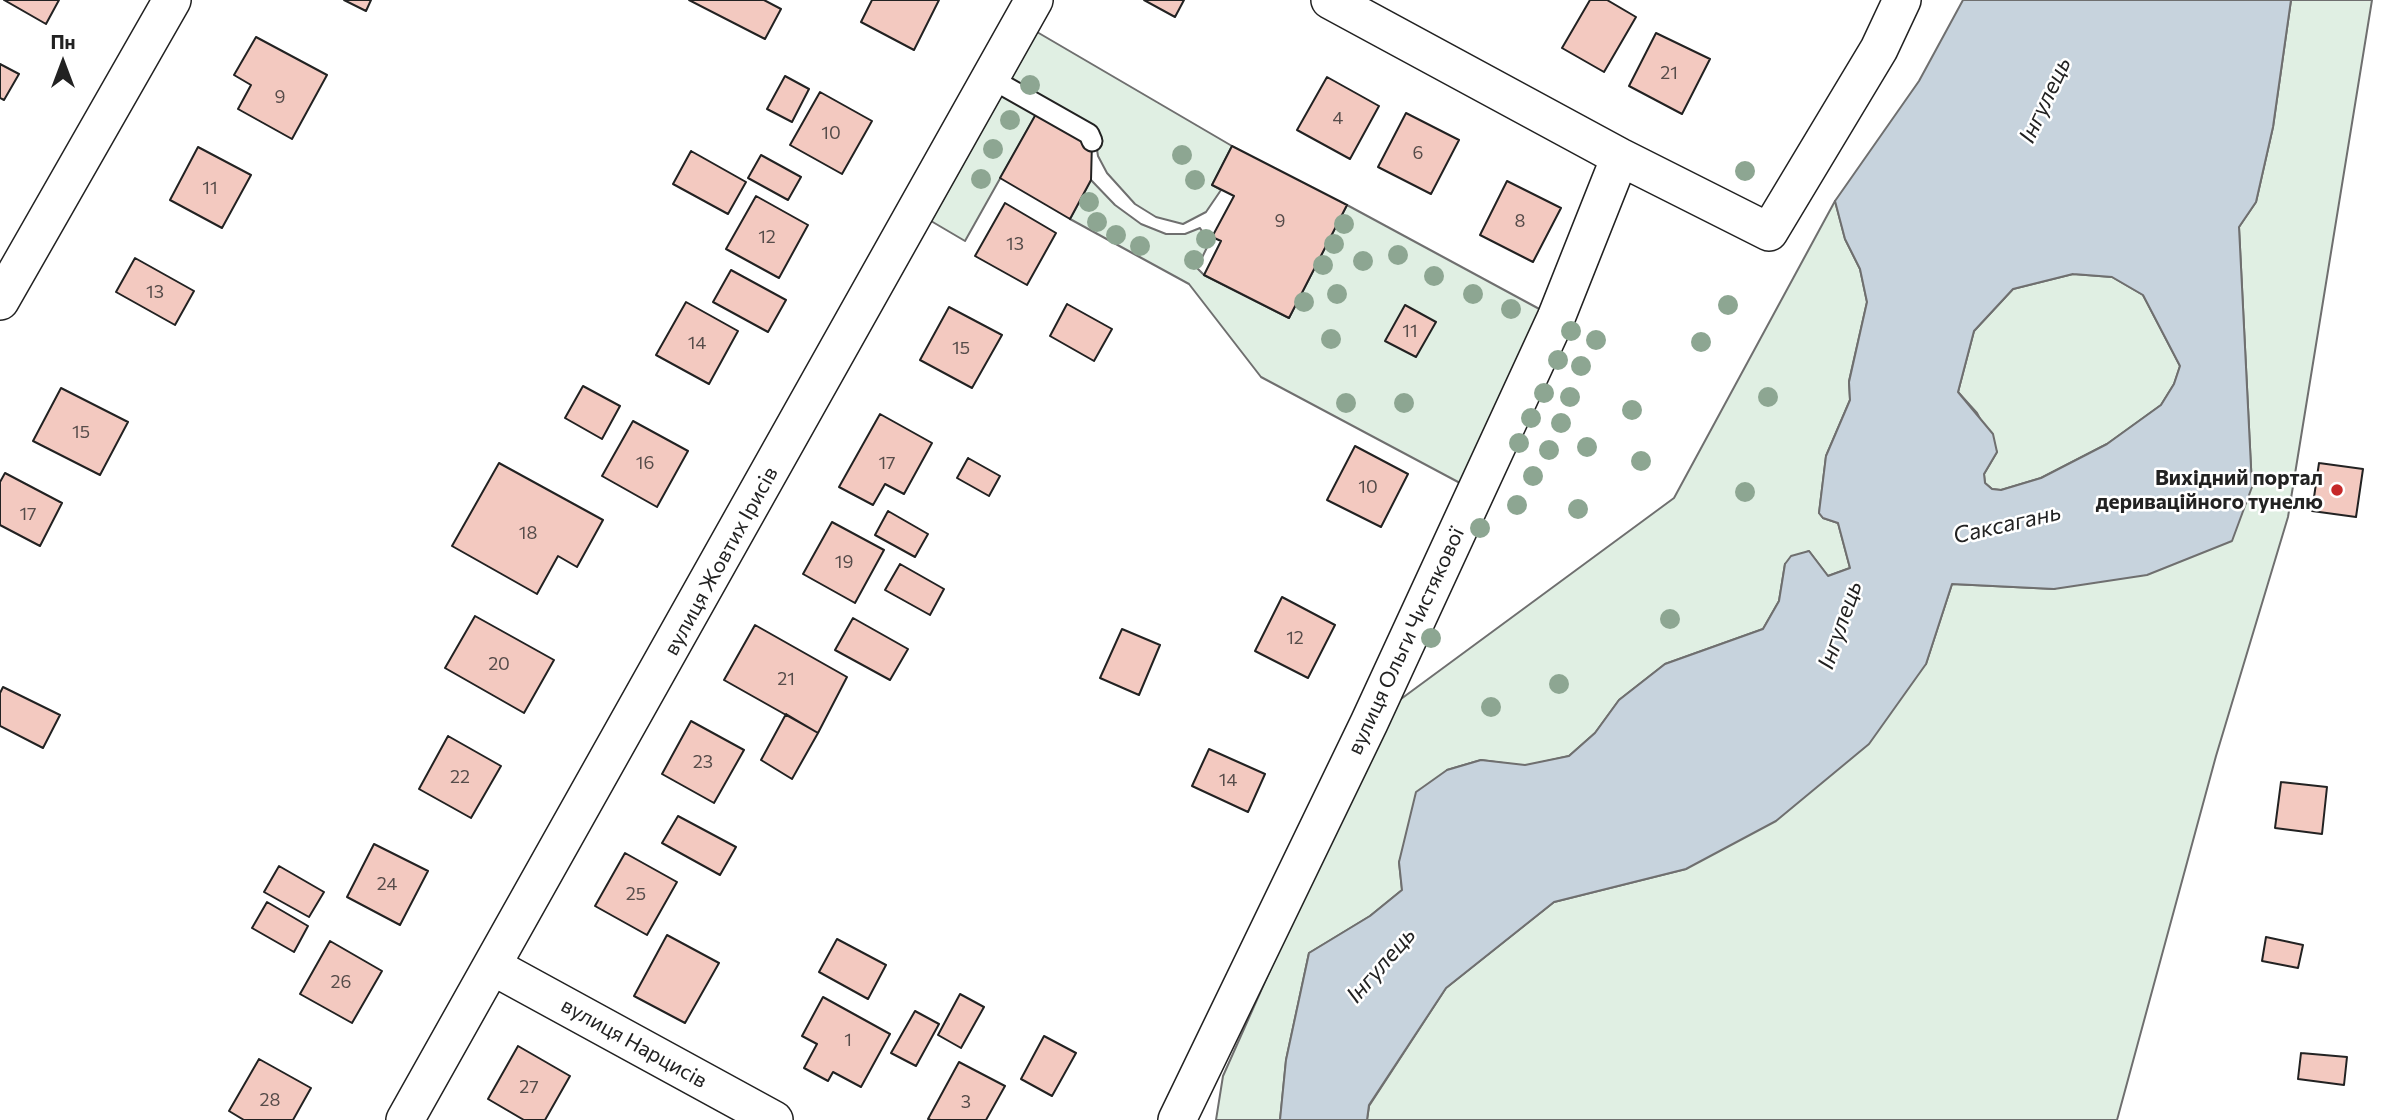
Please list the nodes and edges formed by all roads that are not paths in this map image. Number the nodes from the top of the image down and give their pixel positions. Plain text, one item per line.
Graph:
1 (172, 0) edge
2 (1034, 0) edge
3 (1330, 0) edge
4 (1902, 0) edge
5 (992, 79) junction
6 (1092, 141) dead end
7 (1620, 157) junction
8 (0, 301) edge
9 (494, 967) junction
10 (405, 1120) edge
11 (774, 1120) edge
12 (1177, 1120) edge

1 - 8 street
2 - 5 street, вулиця Жовтих Ірисів
3 - 7 street
4 - 7 street
5 - 6 lane
5 - 9 street, вулиця Жовтих Ірисів
7 - 12 street, вулиця Ольги Чистякової
9 - 10 street, вулиця Жовтих Ірисів
9 - 11 street, вулиця Нарцисів

